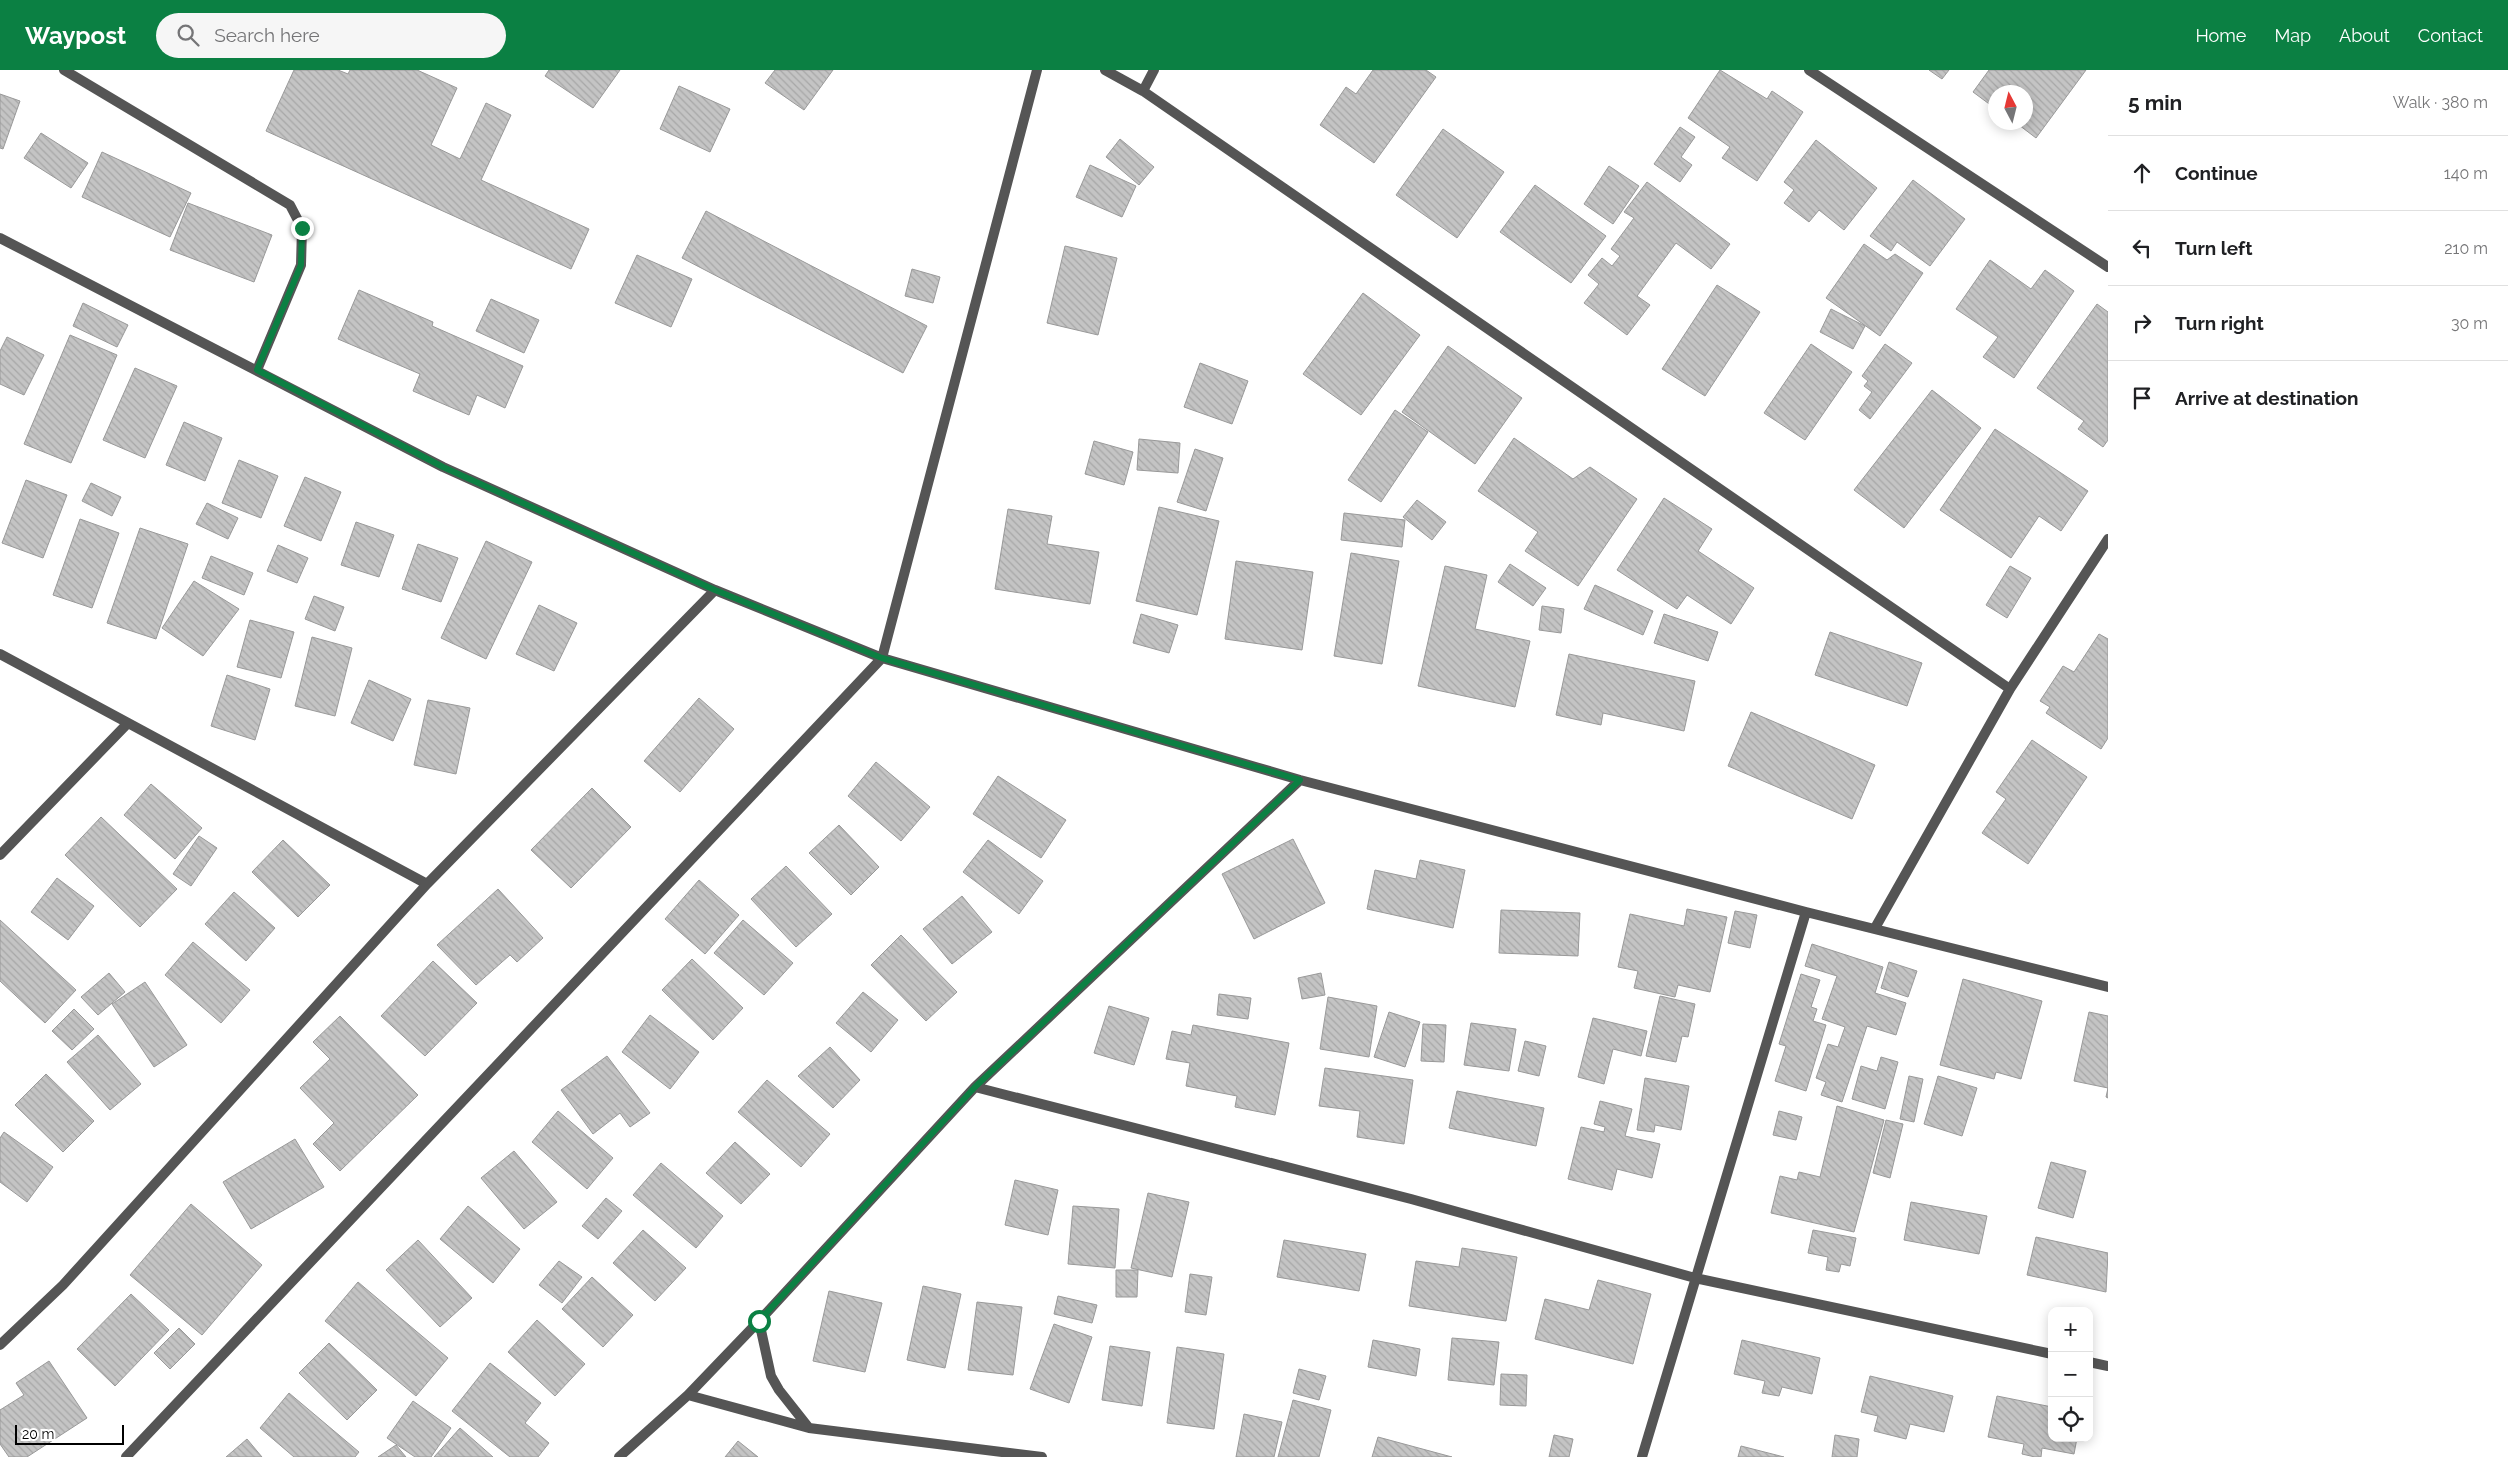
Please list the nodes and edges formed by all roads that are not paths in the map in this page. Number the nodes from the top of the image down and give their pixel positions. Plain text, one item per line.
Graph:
1 (64, 70) edge
2 (1037, 70) edge
3 (1105, 70) edge
4 (1154, 70) edge
5 (1809, 70) edge
6 (1143, 91) junction
7 (0, 238) edge
8 (2108, 267) edge
9 (257, 370) junction
10 (2108, 539) edge
11 (715, 590) junction
12 (0, 654) edge
13 (882, 658) junction
14 (2010, 689) junction
15 (128, 723) junction
16 (1300, 780) junction
17 (0, 855) edge
18 (428, 884) junction
19 (1806, 912) junction
20 (1875, 928) junction
21 (2108, 987) edge
22 (975, 1087) junction
23 (1695, 1278) junction
24 (759, 1321) junction
25 (0, 1345) edge
26 (2048, 1353) edge
27 (2093, 1363) edge
28 (2108, 1366) edge
29 (688, 1395) junction
30 (809, 1428) junction
31 (126, 1457) edge
32 (619, 1457) edge
33 (1042, 1457) edge
34 (1642, 1457) edge

1 - 9 street
2 - 13 street
3 - 6 street
4 - 6 street
5 - 8 street
6 - 14 street
7 - 9 street
9 - 11 street
10 - 14 street
11 - 13 street
11 - 18 street
12 - 15 street
13 - 16 street
13 - 31 street
14 - 20 street
15 - 17 street
15 - 18 street
16 - 19 street
16 - 22 street
18 - 25 street
19 - 20 street
19 - 23 street
20 - 21 street
22 - 23 street
22 - 24 street
23 - 26 street
23 - 34 street
24 - 29 street
24 - 30 street
27 - 28 street
29 - 30 street
29 - 32 street
30 - 33 street

